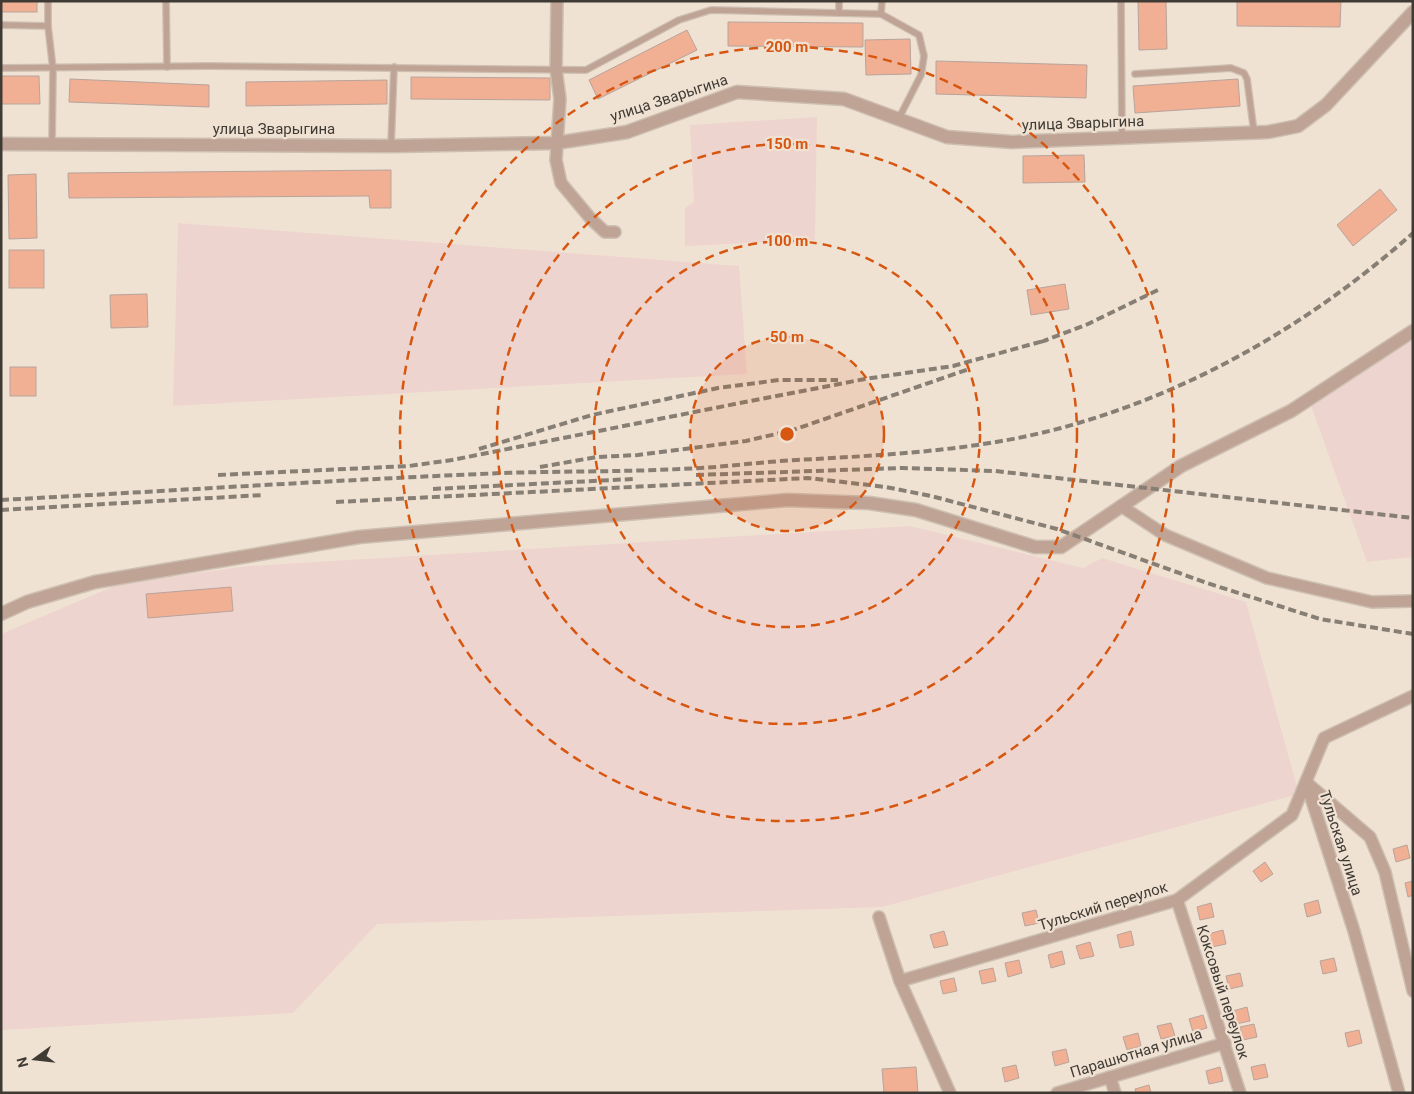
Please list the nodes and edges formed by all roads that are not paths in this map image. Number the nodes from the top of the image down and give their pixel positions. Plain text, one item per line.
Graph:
1 (48, 1) edge
2 (166, 1) edge
3 (557, 1) edge
4 (839, 1) edge
5 (882, 1) edge
6 (1122, 1) edge
7 (1413, 12) edge
8 (840, 13) junction
9 (881, 14) junction
10 (1, 25) edge
11 (48, 26) junction
12 (167, 67) junction
13 (394, 67) junction
14 (1, 68) edge
15 (54, 69) junction
16 (556, 69) junction
17 (1135, 74) dead end
18 (899, 118) junction
19 (1254, 132) junction
20 (1122, 138) junction
21 (556, 143) junction
22 (1, 144) edge
23 (52, 144) junction
24 (391, 146) junction
25 (615, 232) dead end
26 (1413, 331) edge
27 (1121, 506) junction
28 (1413, 601) edge
29 (1, 614) edge
30 (1413, 696) edge
31 (1306, 782) junction
32 (1177, 900) junction
33 (879, 917) dead end
34 (900, 981) junction
35 (1413, 991) edge
36 (1225, 1043) junction
37 (1110, 1077) junction
38 (950, 1093) edge
39 (1057, 1093) edge
40 (1115, 1093) edge
41 (1240, 1093) edge
42 (1399, 1093) edge

1 - 11 lane
2 - 12 lane
3 - 16 street
4 - 8 lane
5 - 9 lane
6 - 20 lane
7 - 19 street, улица Зварыгина
8 - 9 lane
8 - 16 lane
9 - 18 lane
10 - 11 lane
11 - 15 lane
12 - 13 lane
12 - 15 lane
13 - 16 lane
13 - 24 lane
14 - 15 lane
15 - 23 lane
16 - 21 street
17 - 19 lane
18 - 20 street, улица Зварыгина
18 - 21 street, улица Зварыгина
19 - 20 street, улица Зварыгина
21 - 24 street, улица Зварыгина
21 - 25 street
22 - 23 street, улица Зварыгина
23 - 24 street, улица Зварыгина
26 - 27 street
27 - 28 street
27 - 29 street
30 - 31 street, Тульский переулок
31 - 32 street, Тульский переулок
31 - 35 street, Тульская улица
31 - 42 street, Тульская улица
32 - 34 street, Тульский переулок
32 - 36 street, Коксовый переулок
33 - 34 street
34 - 38 street
36 - 37 street, Парашютная улица
36 - 41 street, Коксовый переулок
37 - 39 street, Парашютная улица
37 - 40 street

